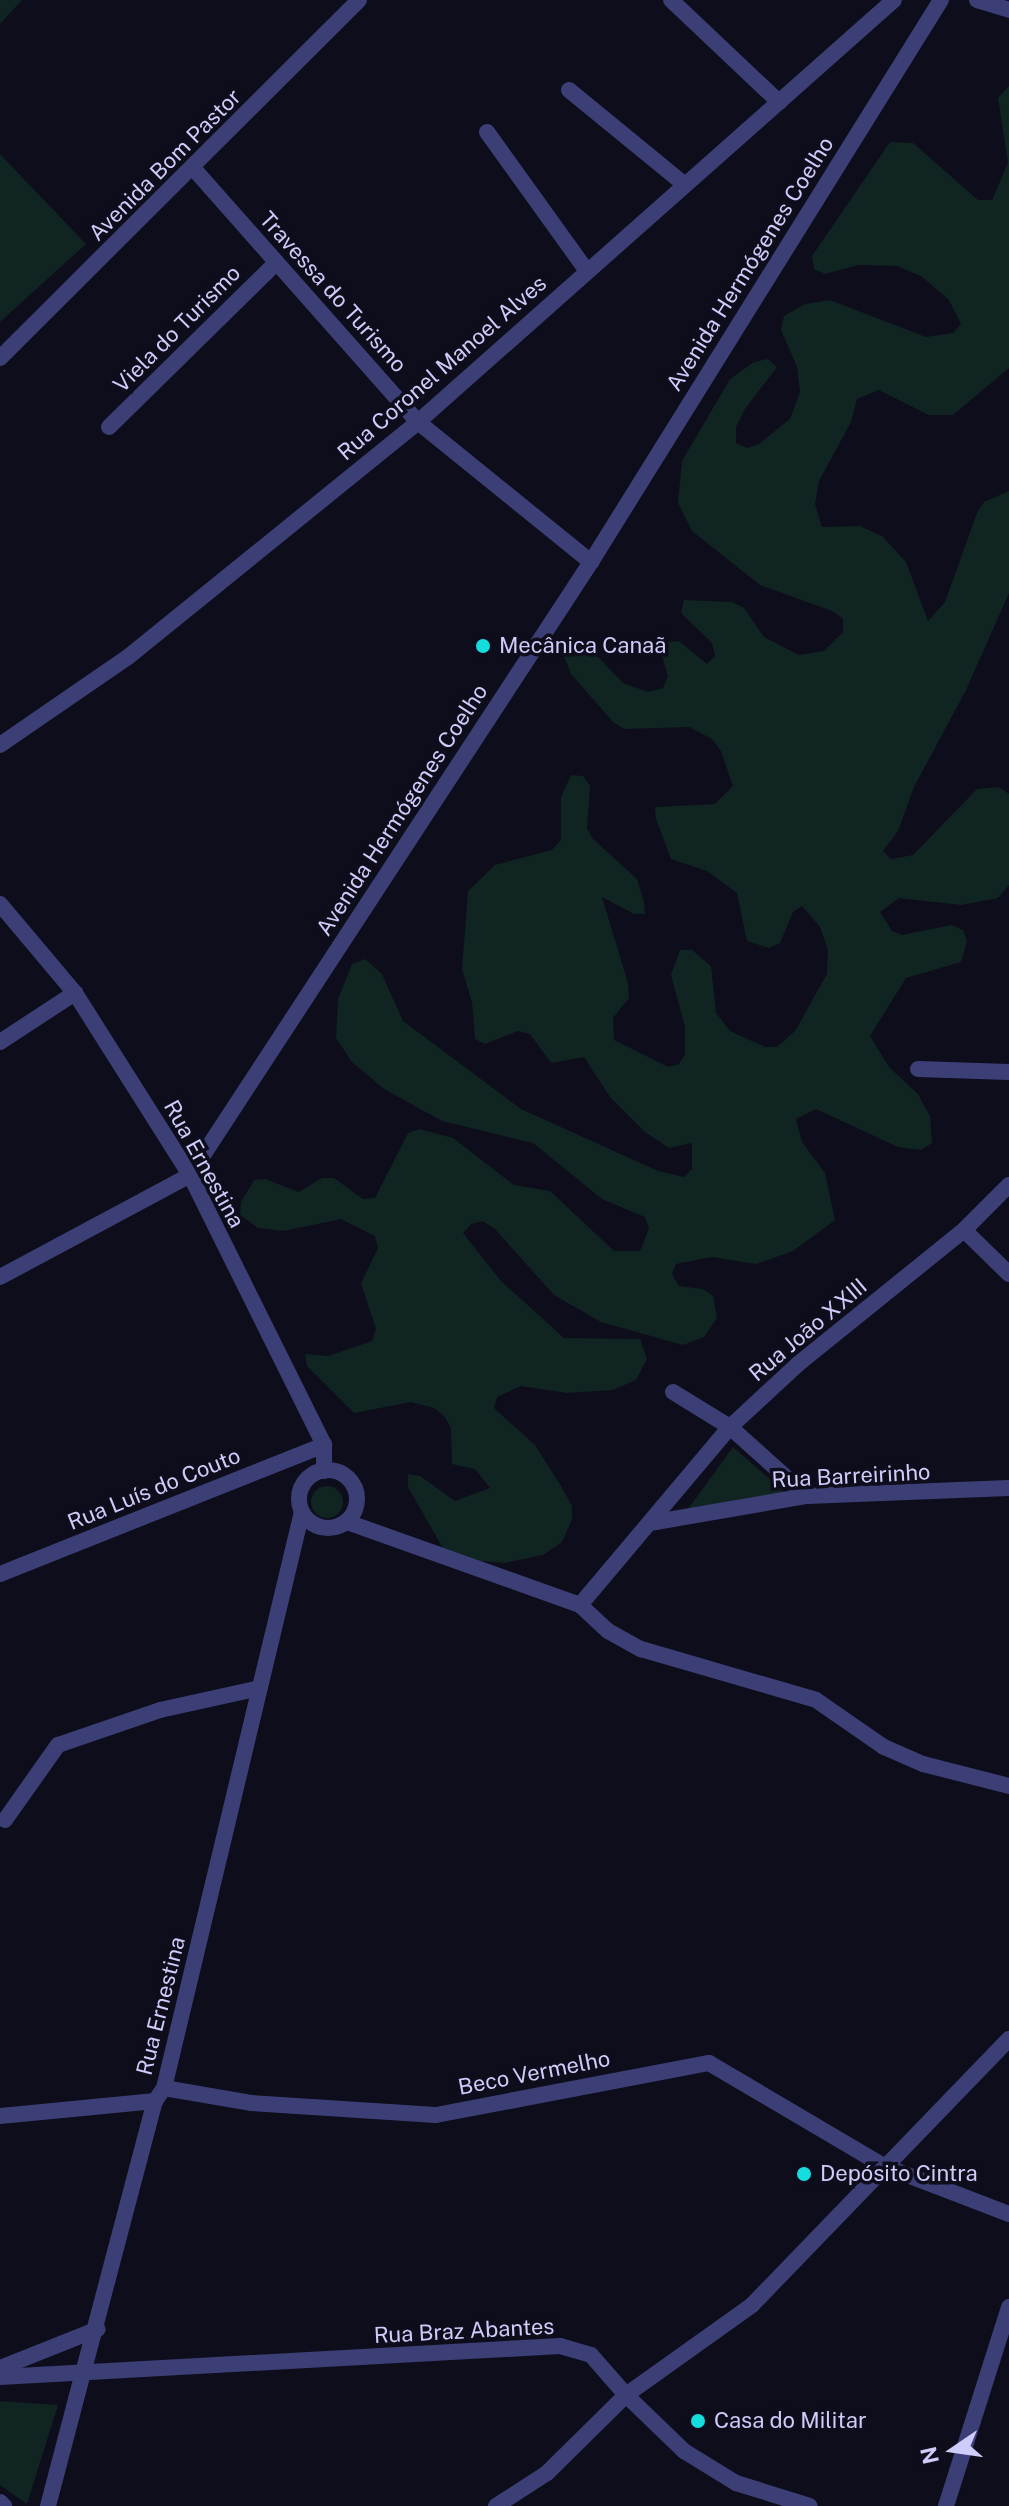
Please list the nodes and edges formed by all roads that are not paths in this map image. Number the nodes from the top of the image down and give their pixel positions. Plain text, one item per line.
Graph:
1 (359, 0) edge
2 (671, 0) edge
3 (894, 0) edge
4 (941, 0) edge
5 (977, 0) edge
6 (1009, 10) edge
7 (569, 90) dead end
8 (779, 102) junction
9 (487, 132) dead end
10 (194, 169) junction
11 (684, 184) junction
12 (277, 262) junction
13 (587, 271) junction
14 (0, 358) edge
15 (418, 422) junction
16 (109, 427) dead end
17 (591, 562) junction
18 (0, 745) edge
19 (0, 904) edge
20 (75, 993) junction
21 (0, 1042) edge
22 (918, 1069) dead end
23 (1009, 1072) edge
24 (190, 1175) junction
25 (1009, 1185) edge
26 (964, 1230) junction
27 (1009, 1274) edge
28 (0, 1277) edge
29 (673, 1392) dead end
30 (730, 1427) junction
31 (324, 1445) junction
32 (324, 1471) junction
33 (1009, 1488) edge
34 (807, 1496) junction
35 (302, 1512) junction
36 (347, 1522) junction
37 (650, 1523) junction
38 (0, 1574) edge
39 (580, 1605) junction
40 (260, 1688) junction
41 (1009, 1786) edge
42 (5, 1820) dead end
43 (1009, 2039) edge
44 (160, 2094) junction
45 (0, 2116) edge
46 (884, 2166) junction
47 (1009, 2214) edge
48 (1009, 2307) edge
49 (98, 2329) junction
50 (0, 2368) edge
51 (83, 2373) junction
52 (0, 2377) edge
53 (626, 2395) junction
54 (0, 2502) edge
55 (4, 2506) edge
56 (48, 2506) edge
57 (496, 2506) edge
58 (810, 2506) edge
59 (946, 2506) edge

1 - 10 street, Avenida Bom Pastor
2 - 8 street
3 - 8 street, Rua Coronel Manoel Alves
4 - 17 street, Avenida Hermógenes Coelho
5 - 6 street
7 - 11 street
8 - 11 street, Rua Coronel Manoel Alves
9 - 13 street
10 - 12 street, Travessa do Turismo
10 - 14 street, Avenida Bom Pastor
11 - 13 street, Rua Coronel Manoel Alves
12 - 15 street, Travessa do Turismo
12 - 16 street, Viela do Turismo
13 - 15 street, Rua Coronel Manoel Alves
15 - 17 street, Travessa do Turismo
15 - 18 street, Rua Coronel Manoel Alves
17 - 24 street, Avenida Hermógenes Coelho
19 - 20 street, Rua Ernestina
20 - 21 street
20 - 24 street, Rua Ernestina
22 - 23 street
24 - 28 street, Avenida Hermógenes Coelho
24 - 31 street, Rua Ernestina
25 - 26 street, Rua João XXIII
26 - 27 street
26 - 30 street, Rua João XXIII
29 - 30 street
30 - 34 street
30 - 37 street, Rua João XXIII
31 - 32 street, Rua Ernestina
31 - 38 street, Rua Luís do Couto
32 - 35 street
32 - 36 street
33 - 34 street, Rua Barreirinho
34 - 37 street, Rua Barreirinho
35 - 36 street
35 - 40 street, Rua Ernestina
36 - 39 street
37 - 39 street, Rua João XXIII
39 - 41 street
40 - 42 street
40 - 44 street, Rua Ernestina
43 - 46 street
44 - 45 street, Beco Vermelho
44 - 46 street, Beco Vermelho
44 - 49 street, Rua Ernestina
46 - 47 street, Beco Vermelho
46 - 53 street
48 - 59 street
49 - 50 street
49 - 51 street, Rua Ernestina
51 - 52 street, Rua Braz Abantes
51 - 53 street, Rua Braz Abantes
51 - 56 street, Rua Ernestina
53 - 57 street
53 - 58 street, Rua Braz Abantes
54 - 55 street

